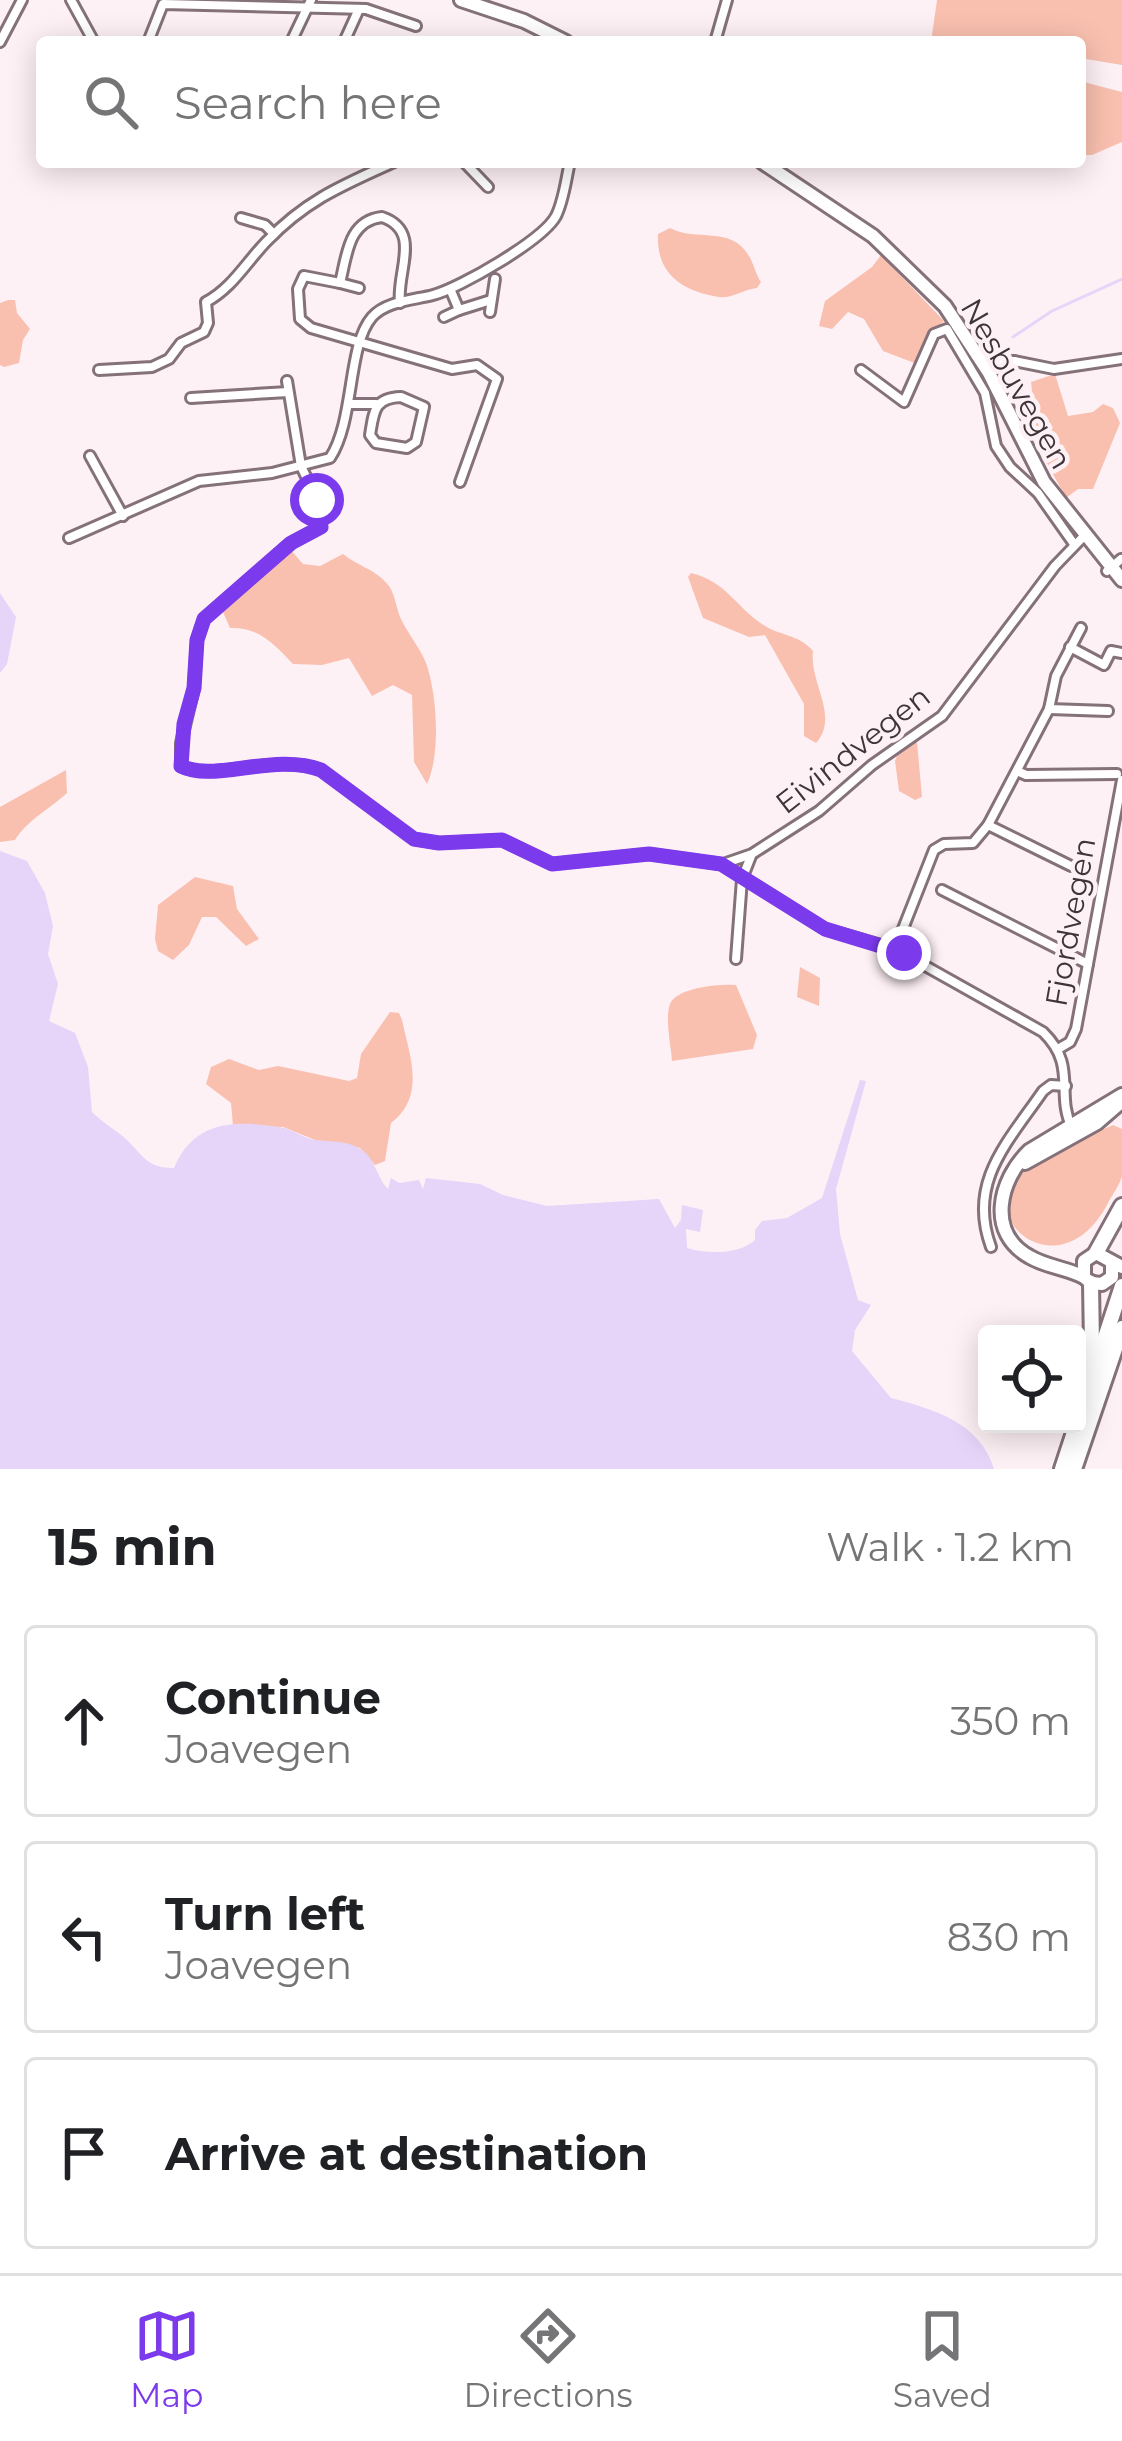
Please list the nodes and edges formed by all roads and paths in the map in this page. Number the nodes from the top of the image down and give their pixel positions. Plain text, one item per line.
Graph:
1 (22, 0) edge
2 (71, 0) edge
3 (461, 0) edge
4 (727, 0) edge
5 (164, 2) edge
6 (310, 5) edge
7 (359, 9) junction
8 (416, 26) dead end
9 (537, 27) junction
10 (91, 36) edge
11 (150, 36) edge
12 (294, 36) edge
13 (347, 36) edge
14 (554, 36) edge
15 (562, 36) edge
16 (717, 36) edge
17 (0, 42) edge
18 (381, 168) edge
19 (470, 168) edge
20 (568, 168) edge
21 (772, 168) edge
22 (780, 168) edge
23 (488, 188) dead end
24 (830, 204) junction
25 (241, 218) dead end
26 (274, 234) junction
27 (494, 279) dead end
28 (340, 284) junction
29 (359, 288) dead end
30 (451, 291) junction
31 (491, 300) junction
32 (400, 303) junction
33 (458, 310) junction
34 (490, 312) dead end
35 (444, 317) dead end
36 (361, 344) junction
37 (1122, 359) edge
38 (99, 370) dead end
39 (861, 370) dead end
40 (987, 370) junction
41 (287, 381) dead end
42 (288, 392) junction
43 (191, 398) dead end
44 (348, 404) junction
45 (376, 404) junction
46 (90, 456) dead end
47 (301, 466) junction
48 (460, 482) dead end
49 (123, 515) junction
50 (70, 538) dead end
51 (1079, 540) junction
52 (1116, 565) edge
53 (1122, 580) edge
54 (1122, 592) edge
55 (1081, 628) dead end
56 (1070, 647) junction
57 (1122, 653) edge
58 (1049, 709) junction
59 (1108, 711) dead end
60 (1017, 770) junction
61 (1119, 777) edge
62 (1120, 797) edge
63 (988, 825) junction
64 (752, 854) junction
65 (721, 864) junction
66 (1071, 866) dead end
67 (742, 879) junction
68 (941, 890) dead end
69 (895, 949) junction
70 (736, 959) dead end
71 (1088, 964) junction
72 (1058, 1049) junction
73 (1066, 1086) junction
74 (1122, 1098) edge
75 (1077, 1127) junction
76 (1122, 1207) edge
77 (991, 1247) dead end
78 (1090, 1257) junction
79 (1052, 1265) junction
80 (1118, 1273) edge
81 (1087, 1280) junction
82 (1122, 1328) edge
83 (1086, 1371) edge
84 (1070, 1433) edge
85 (1061, 1469) edge
86 (1074, 1469) edge

1 - 17 street
2 - 10 street
3 - 9 main road
4 - 16 street
5 - 6 street
5 - 11 street
6 - 7 street
6 - 12 street
7 - 8 street
7 - 13 street
9 - 14 main road
9 - 15 main road
18 - 26 street
19 - 23 street
20 - 30 street
21 - 24 main road, Nesbuvegen
22 - 24 main road, Nesbuvegen
24 - 40 main road, Nesbuvegen
25 - 26 street
26 - 38 street
27 - 31 street
28 - 29 street
28 - 32 street
28 - 36 street
30 - 32 street
30 - 33 street
31 - 33 street
31 - 34 street
32 - 36 street
33 - 35 street
36 - 44 street
36 - 48 street
37 - 40 street
39 - 51 street
40 - 51 main road, Nesbuvegen
41 - 42 street
42 - 43 street
42 - 47 street
44 - 45 street
44 - 47 street
45 - 45 street
46 - 49 street
47 - 49 street
47 - 65 street
49 - 50 street
51 - 52 main road, Nesbuvegen
51 - 64 street, Eivindvegen
52 - 53 main road, Nesbuvegen
52 - 54 main road, Nesbuvegen
55 - 56 street
56 - 57 street
56 - 58 street
58 - 59 street
58 - 60 street
60 - 61 street
60 - 63 street
61 - 62 street, Fjordvegen
62 - 71 street, Fjordvegen
63 - 66 street
63 - 69 street
64 - 65 street, Eivindvegen
64 - 67 street
65 - 67 street
67 - 69 street
67 - 70 street
68 - 71 street
69 - 72 street
71 - 72 street, Fjordvegen
72 - 73 street
73 - 75 street
73 - 77 street
74 - 75 main road
75 - 79 main road
76 - 78 highway
78 - 79 main road
78 - 80 main road
78 - 81 main road
79 - 81 main road
80 - 81 main road
80 - 85 highway
81 - 83 highway
82 - 86 highway
84 - 85 highway

